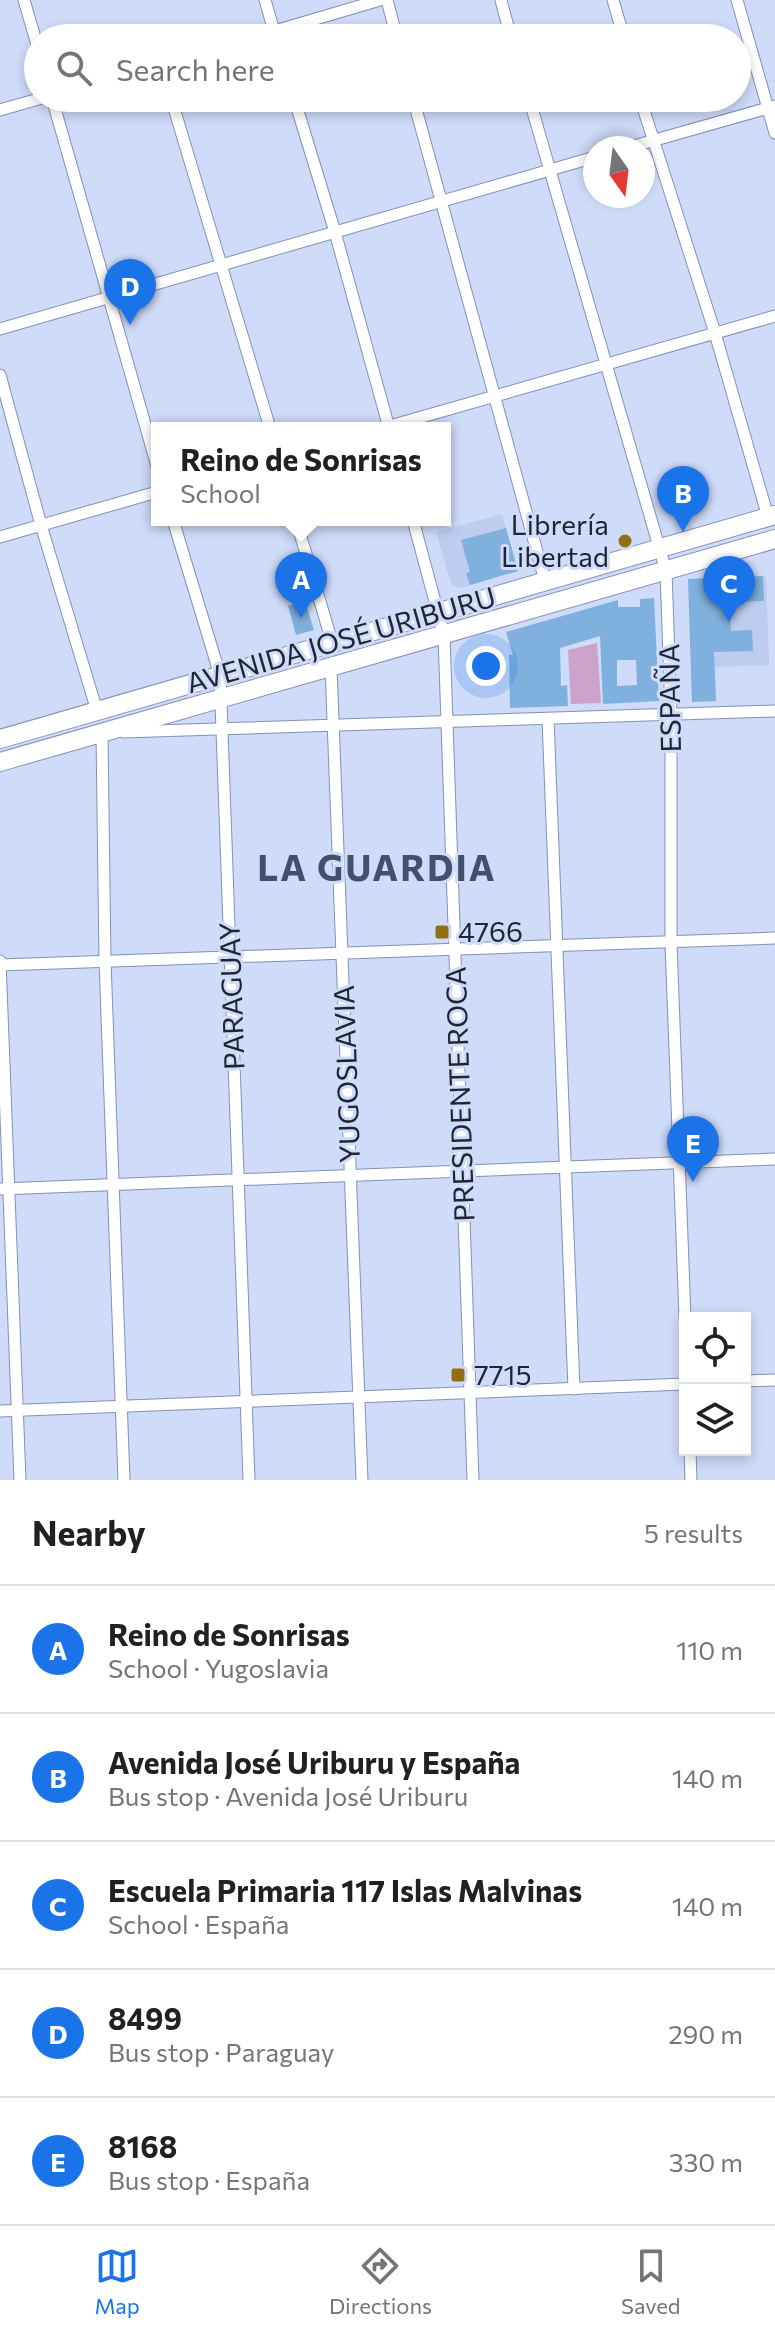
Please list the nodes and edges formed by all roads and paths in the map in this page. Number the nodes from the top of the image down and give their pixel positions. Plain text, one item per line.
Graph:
1 (24, 0) edge
2 (265, 0) edge
3 (380, 0) edge
4 (387, 0) edge
5 (501, 0) edge
6 (613, 0) edge
7 (737, 0) edge
8 (31, 24) edge
9 (272, 24) edge
10 (308, 24) edge
11 (393, 24) edge
12 (507, 24) edge
13 (620, 24) edge
14 (745, 24) edge
15 (751, 44) edge
16 (24, 103) edge
17 (771, 107) edge
18 (0, 110) edge
19 (56, 112) edge
20 (175, 112) edge
21 (298, 112) edge
22 (417, 112) edge
23 (533, 112) edge
24 (644, 112) edge
25 (775, 133) edge
26 (651, 136) edge
27 (655, 140) edge
28 (655, 147) edge
29 (583, 160) edge
30 (550, 170) junction
31 (441, 202) junction
32 (335, 232) junction
33 (222, 264) junction
34 (110, 296) junction
35 (775, 316) edge
36 (0, 329) edge
37 (715, 333) junction
38 (606, 364) junction
39 (0, 375) edge
40 (494, 396) junction
41 (268, 422) edge
42 (385, 422) edge
43 (403, 422) edge
44 (151, 444) edge
45 (151, 494) edge
46 (772, 516) edge
47 (41, 525) junction
48 (175, 526) edge
49 (298, 526) edge
50 (415, 526) edge
51 (0, 537) edge
52 (775, 539) edge
53 (660, 549) junction
54 (666, 571) junction
55 (545, 581) junction
56 (438, 612) junction
57 (444, 635) junction
58 (332, 642) junction
59 (331, 667) junction
60 (220, 675) junction
61 (222, 699) junction
62 (97, 711) junction
63 (775, 711) edge
64 (671, 715) junction
65 (548, 719) junction
66 (447, 722) junction
67 (333, 725) junction
68 (223, 729) junction
69 (102, 733) junction
70 (0, 739) edge
71 (0, 762) edge
72 (775, 938) edge
73 (671, 943) junction
74 (556, 947) junction
75 (455, 950) junction
76 (342, 954) junction
77 (231, 957) junction
78 (0, 959) edge
79 (105, 961) junction
80 (0, 965) edge
81 (775, 1159) edge
82 (680, 1164) junction
83 (565, 1168) junction
84 (462, 1172) junction
85 (351, 1176) junction
86 (238, 1180) junction
87 (114, 1185) junction
88 (4, 1189) edge
89 (685, 1312) edge
90 (775, 1380) edge
91 (751, 1381) edge
92 (679, 1384) edge
93 (574, 1389) junction
94 (470, 1393) junction
95 (359, 1397) junction
96 (246, 1401) junction
97 (121, 1406) junction
98 (17, 1410) junction
99 (0, 1411) edge
100 (690, 1456) edge
101 (20, 1480) edge
102 (124, 1480) edge
103 (249, 1480) edge
104 (362, 1480) edge
105 (473, 1480) edge
106 (691, 1480) edge

1 - 8 street
2 - 9 street
3 - 10 street
4 - 11 street
5 - 12 street
6 - 13 street
7 - 14 street
15 - 17 street
16 - 18 street
17 - 25 street
17 - 27 street
19 - 34 street
20 - 33 street
21 - 32 street
22 - 31 street
23 - 30 street, ESPAÑA
24 - 26 street
28 - 37 street
29 - 30 street
30 - 31 street
30 - 38 street, ESPAÑA
31 - 32 street
31 - 40 street
32 - 33 street
32 - 42 street
33 - 34 street
33 - 41 street
34 - 36 street
34 - 44 street
35 - 37 street
37 - 38 street
37 - 46 street
38 - 40 street
38 - 53 street, ESPAÑA
39 - 47 street
40 - 43 street
40 - 55 street
45 - 47 street
46 - 53 main road, AVENIDA JOSÉ URIBURU
47 - 51 street
47 - 62 street
48 - 60 street, PARAGUAY
49 - 58 street
50 - 56 street, PRESIDENTE ROCA
52 - 54 main road, AVENIDA JOSÉ URIBURU
53 - 54 street, ESPAÑA
53 - 55 main road, AVENIDA JOSÉ URIBURU
54 - 57 main road, AVENIDA JOSÉ URIBURU
54 - 64 street, ESPAÑA
55 - 56 main road, AVENIDA JOSÉ URIBURU
56 - 57 street, PRESIDENTE ROCA
56 - 58 main road, AVENIDA JOSÉ URIBURU
57 - 59 main road, AVENIDA JOSÉ URIBURU
57 - 66 street, PRESIDENTE ROCA
58 - 60 main road, AVENIDA JOSÉ URIBURU
59 - 61 main road, AVENIDA JOSÉ URIBURU
59 - 67 street, YUGOSLAVIA
60 - 61 street, PARAGUAY
60 - 62 main road, AVENIDA JOSÉ URIBURU
61 - 68 street, PARAGUAY
61 - 69 main road, AVENIDA JOSÉ URIBURU
62 - 70 main road, AVENIDA JOSÉ URIBURU
63 - 64 street
64 - 65 street
64 - 73 street, ESPAÑA
65 - 66 street
65 - 74 street
66 - 67 street
66 - 75 street, PRESIDENTE ROCA
67 - 68 street
67 - 76 street, YUGOSLAVIA
68 - 69 street
68 - 77 street, PARAGUAY
69 - 71 main road, AVENIDA JOSÉ URIBURU
69 - 79 street
72 - 73 street
73 - 74 street
73 - 82 street, ESPAÑA
74 - 75 street
74 - 83 street
75 - 76 street
75 - 84 street, PRESIDENTE ROCA
76 - 77 street
76 - 85 street, YUGOSLAVIA
77 - 79 street
77 - 86 street, PARAGUAY
78 - 80 street
79 - 80 street
79 - 87 street
80 - 88 street
81 - 82 street
82 - 83 street
82 - 89 street, ESPAÑA
83 - 84 street
83 - 93 street
84 - 85 street
84 - 94 street, PRESIDENTE ROCA
85 - 86 street
85 - 95 street, YUGOSLAVIA
86 - 87 street
86 - 96 street, PARAGUAY
87 - 88 street
87 - 97 street
88 - 98 street
90 - 91 street
92 - 93 street
93 - 94 street
94 - 95 street
94 - 105 street, PRESIDENTE ROCA
95 - 96 street
95 - 104 street, YUGOSLAVIA
96 - 97 street
96 - 103 street, PARAGUAY
97 - 98 street
97 - 102 street
98 - 99 street
98 - 101 street
100 - 106 street

